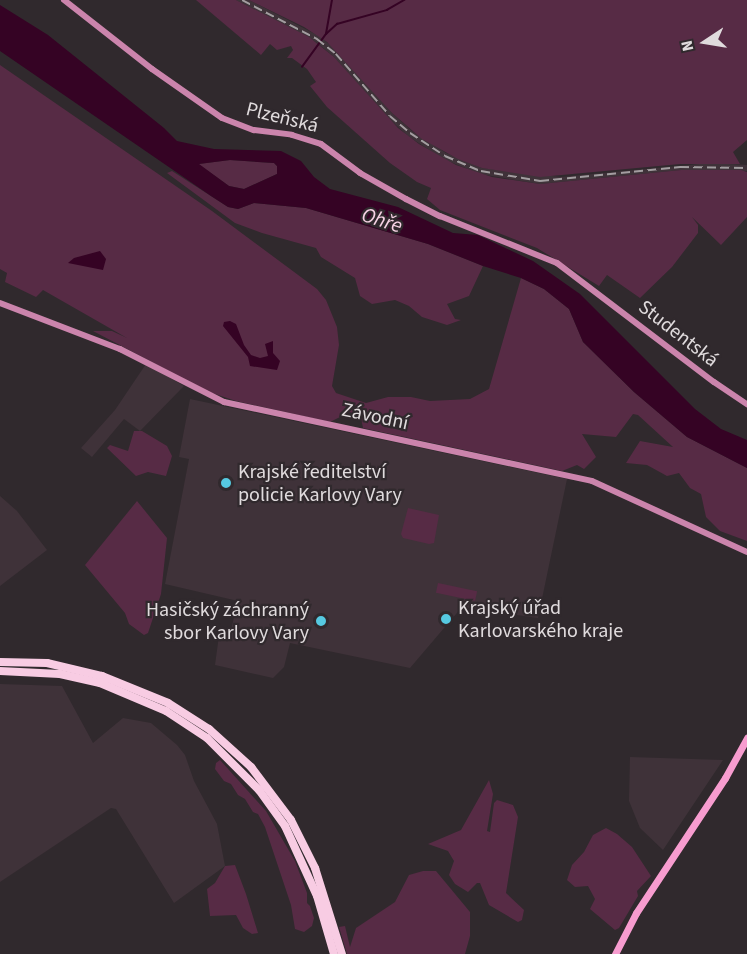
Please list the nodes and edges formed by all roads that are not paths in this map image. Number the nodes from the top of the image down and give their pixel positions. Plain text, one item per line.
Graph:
1 (64, 0) edge
2 (591, 288) joint
3 (0, 303) edge
4 (747, 404) edge
5 (747, 552) edge
6 (0, 662) edge
7 (0, 670) edge
8 (747, 738) edge
9 (328, 918) junction
10 (334, 938) junction
11 (334, 954) edge
12 (342, 954) edge
13 (615, 954) edge

1 - 2 street, Plzeňská
2 - 4 street, Studentská
3 - 5 street, Závodní
6 - 9 highway
7 - 9 highway
8 - 13 main road
9 - 10 highway
10 - 11 highway
10 - 12 highway

